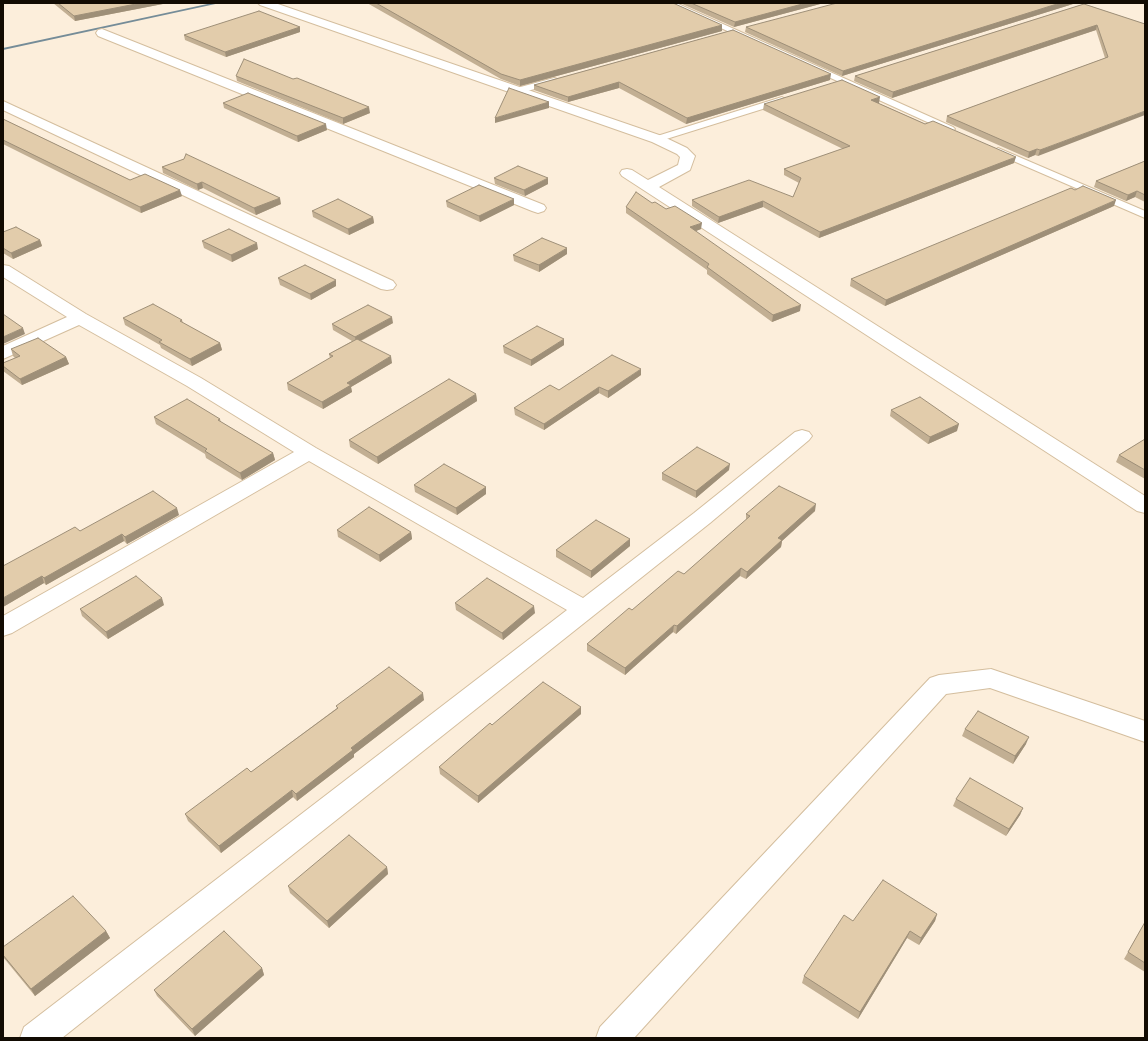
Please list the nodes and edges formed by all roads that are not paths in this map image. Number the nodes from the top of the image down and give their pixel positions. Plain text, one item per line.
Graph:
1 (264, 3) edge
2 (670, 3) edge
3 (750, 27) edge
4 (735, 31) junction
5 (102, 33) dead end
6 (720, 35) edge
7 (860, 76) edge
8 (562, 79) edge
9 (845, 81) junction
10 (830, 85) edge
11 (516, 91) junction
12 (792, 97) edge
13 (3, 105) edge
14 (960, 134) edge
15 (657, 139) junction
16 (989, 147) edge
17 (627, 173) dead end
18 (648, 186) junction
19 (538, 208) dead end
20 (1145, 215) edge
21 (3, 270) edge
22 (387, 285) dead end
23 (80, 318) junction
24 (3, 353) edge
25 (802, 436) dead end
26 (309, 452) junction
27 (1145, 506) edge
28 (584, 609) junction
29 (3, 627) edge
30 (1145, 732) edge
31 (36, 1038) edge
32 (612, 1038) edge

1 - 11 street
2 - 4 lane
3 - 4 lane
4 - 6 lane
4 - 9 lane
5 - 19 street
7 - 9 lane
8 - 11 lane
9 - 10 lane
9 - 14 lane
11 - 15 street
12 - 15 lane
13 - 22 street
15 - 18 street
16 - 20 lane
17 - 18 street
18 - 27 street
21 - 23 street
23 - 24 street
23 - 26 street
25 - 28 street
26 - 28 street
26 - 29 street
28 - 31 street
30 - 32 street

